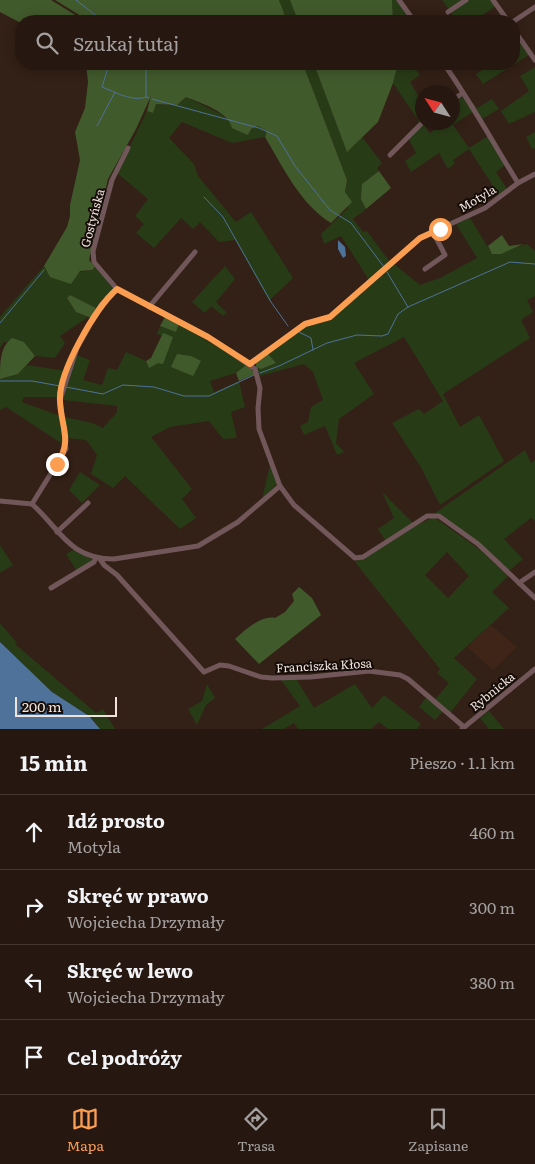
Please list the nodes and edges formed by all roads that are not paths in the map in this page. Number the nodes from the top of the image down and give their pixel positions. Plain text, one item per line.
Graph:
1 (399, 0) edge
2 (466, 0) edge
3 (493, 0) edge
4 (535, 7) edge
5 (448, 12) dead end
6 (410, 15) edge
7 (504, 15) edge
8 (520, 17) edge
9 (520, 39) edge
10 (535, 60) edge
11 (449, 70) edge
12 (463, 93) junction
13 (460, 95) edge
14 (415, 130) edge
15 (128, 148) dead end
16 (390, 155) dead end
17 (535, 174) edge
18 (518, 183) junction
19 (433, 232) junction
20 (195, 252) dead end
21 (425, 269) dead end
22 (117, 289) junction
23 (149, 307) junction
24 (250, 364) junction
25 (280, 486) junction
26 (0, 501) edge
27 (88, 502) dead end
28 (32, 504) junction
29 (57, 532) junction
30 (98, 558) junction
31 (535, 572) edge
32 (519, 583) junction
33 (51, 588) dead end
34 (535, 598) edge
35 (535, 669) edge
36 (463, 728) edge

1 - 6 street
2 - 5 street
3 - 7 street
4 - 8 street
9 - 10 street
11 - 12 street
12 - 13 street
12 - 18 street
14 - 16 street
15 - 22 street, Gostyńska
17 - 18 street, Motyla
18 - 19 street, Motyla
19 - 21 street
19 - 24 street, Motyla
20 - 23 street
22 - 23 street
22 - 28 street
23 - 24 street
24 - 25 street
25 - 30 street
25 - 32 street
26 - 28 street
27 - 29 street
28 - 29 street
29 - 30 street
30 - 33 street
30 - 36 street, Franciszka Kłosa
31 - 32 street
32 - 34 street
35 - 36 street, Rybnicka

